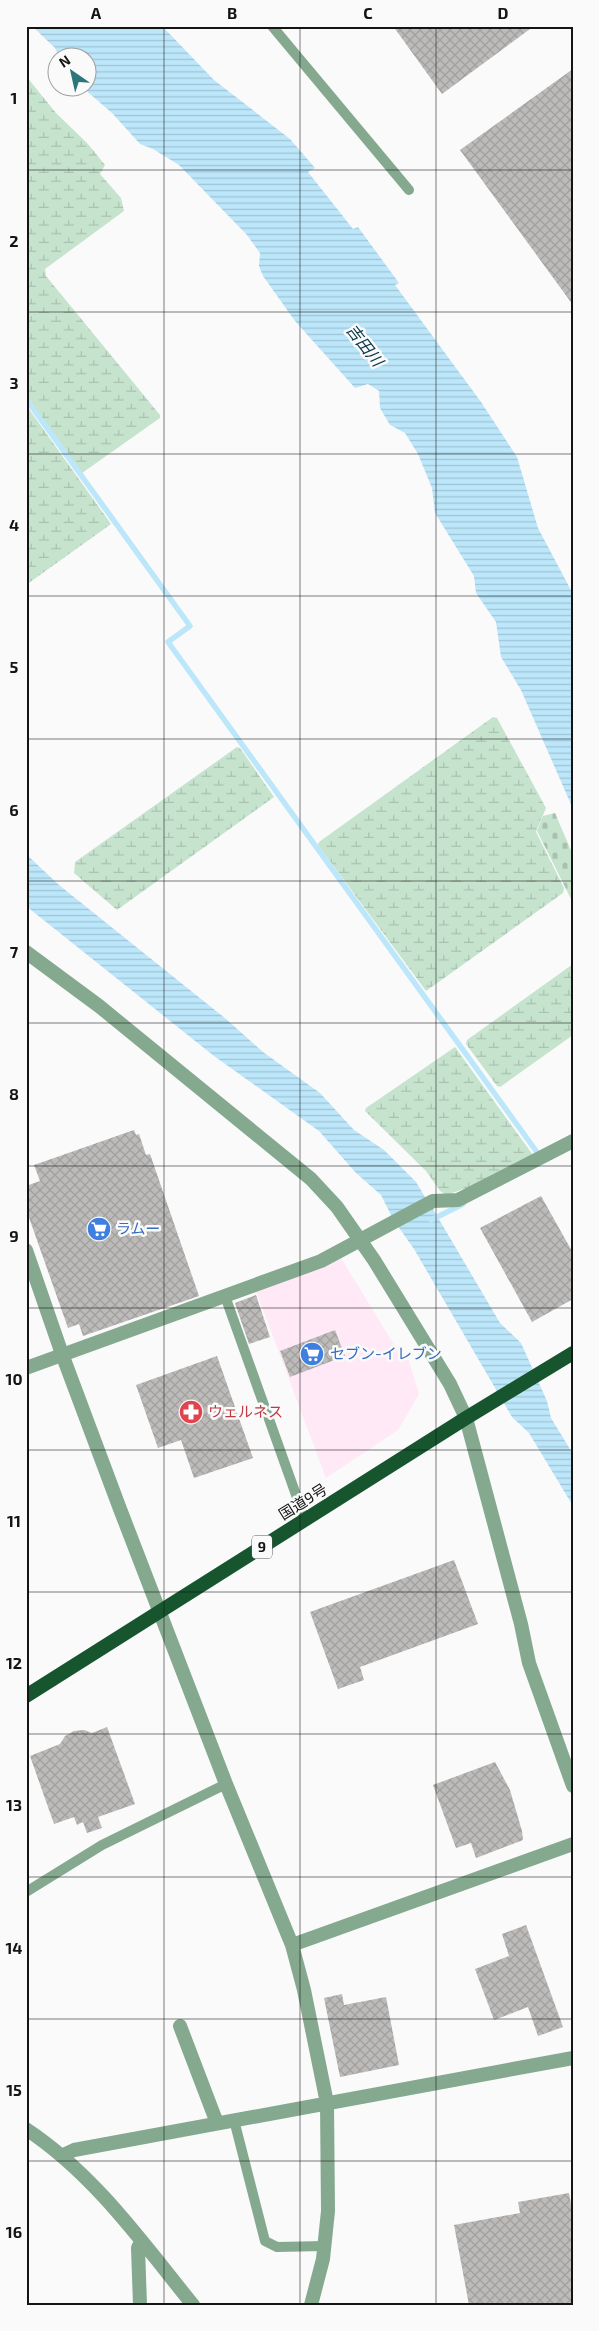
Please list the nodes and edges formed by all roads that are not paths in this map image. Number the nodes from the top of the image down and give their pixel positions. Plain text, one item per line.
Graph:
1 (272, 26) edge
2 (409, 190) dead end
3 (26, 952) edge
4 (573, 1141) edge
5 (361, 1240) junction
6 (26, 1250) edge
7 (225, 1296) junction
8 (573, 1353) edge
9 (62, 1354) junction
10 (26, 1368) edge
11 (466, 1418) junction
12 (305, 1520) junction
13 (160, 1612) junction
14 (26, 1696) edge
15 (226, 1784) junction
16 (573, 1786) edge
17 (573, 1844) edge
18 (26, 1892) edge
19 (292, 1945) junction
20 (180, 2026) dead end
21 (573, 2058) edge
22 (327, 2102) junction
23 (234, 2120) junction
24 (217, 2123) junction
25 (26, 2129) edge
26 (63, 2155) junction
27 (141, 2242) junction
28 (324, 2246) junction
29 (140, 2305) edge
30 (193, 2305) edge
31 (311, 2305) edge

1 - 2 lane
3 - 5 street
4 - 5 street
5 - 7 street
5 - 11 street
6 - 9 street
7 - 9 street
7 - 12 lane
8 - 11 highway, 国道9号 / 9
9 - 10 street
9 - 13 street
11 - 12 highway, 国道9号 / 9
11 - 16 street
12 - 13 highway, 国道9号 / 9
13 - 14 highway, 国道9号 / 9
13 - 15 street
15 - 18 lane
15 - 19 street
17 - 19 street
19 - 22 street
20 - 24 street
21 - 22 street
22 - 23 street
22 - 28 street
23 - 24 street
23 - 28 lane
24 - 26 street
25 - 26 street
26 - 27 street
27 - 29 street
27 - 30 street
28 - 31 street

